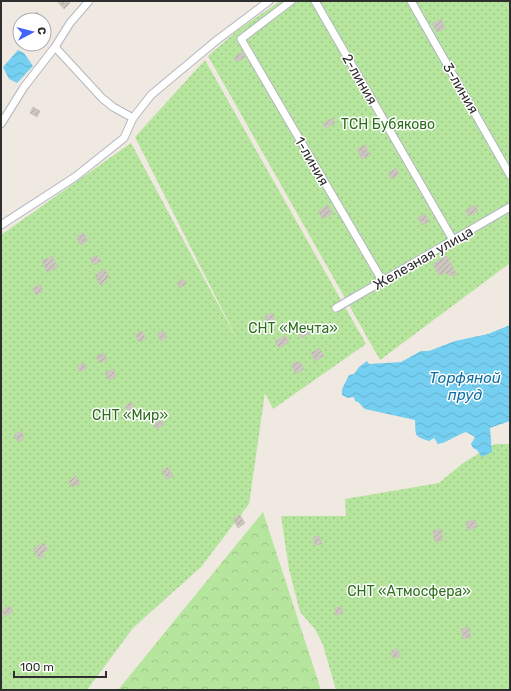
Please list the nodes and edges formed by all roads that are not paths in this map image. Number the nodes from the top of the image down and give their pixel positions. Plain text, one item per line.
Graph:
1 (89, 1) edge
2 (269, 1) edge
3 (292, 1) edge
4 (315, 1) edge
5 (411, 1) edge
6 (55, 47) junction
7 (133, 118) junction
8 (1, 124) edge
9 (510, 175) edge
10 (510, 207) edge
11 (1, 225) edge
12 (453, 240) junction
13 (383, 282) junction
14 (336, 308) dead end

1 - 6 street
2 - 7 street
3 - 13 street, 1-линия
4 - 12 street, 2-линия
5 - 9 street, 3-линия
6 - 7 street
6 - 8 street
7 - 11 street
10 - 12 street, Железная улица
12 - 13 street, Железная улица
13 - 14 street, Железная улица

